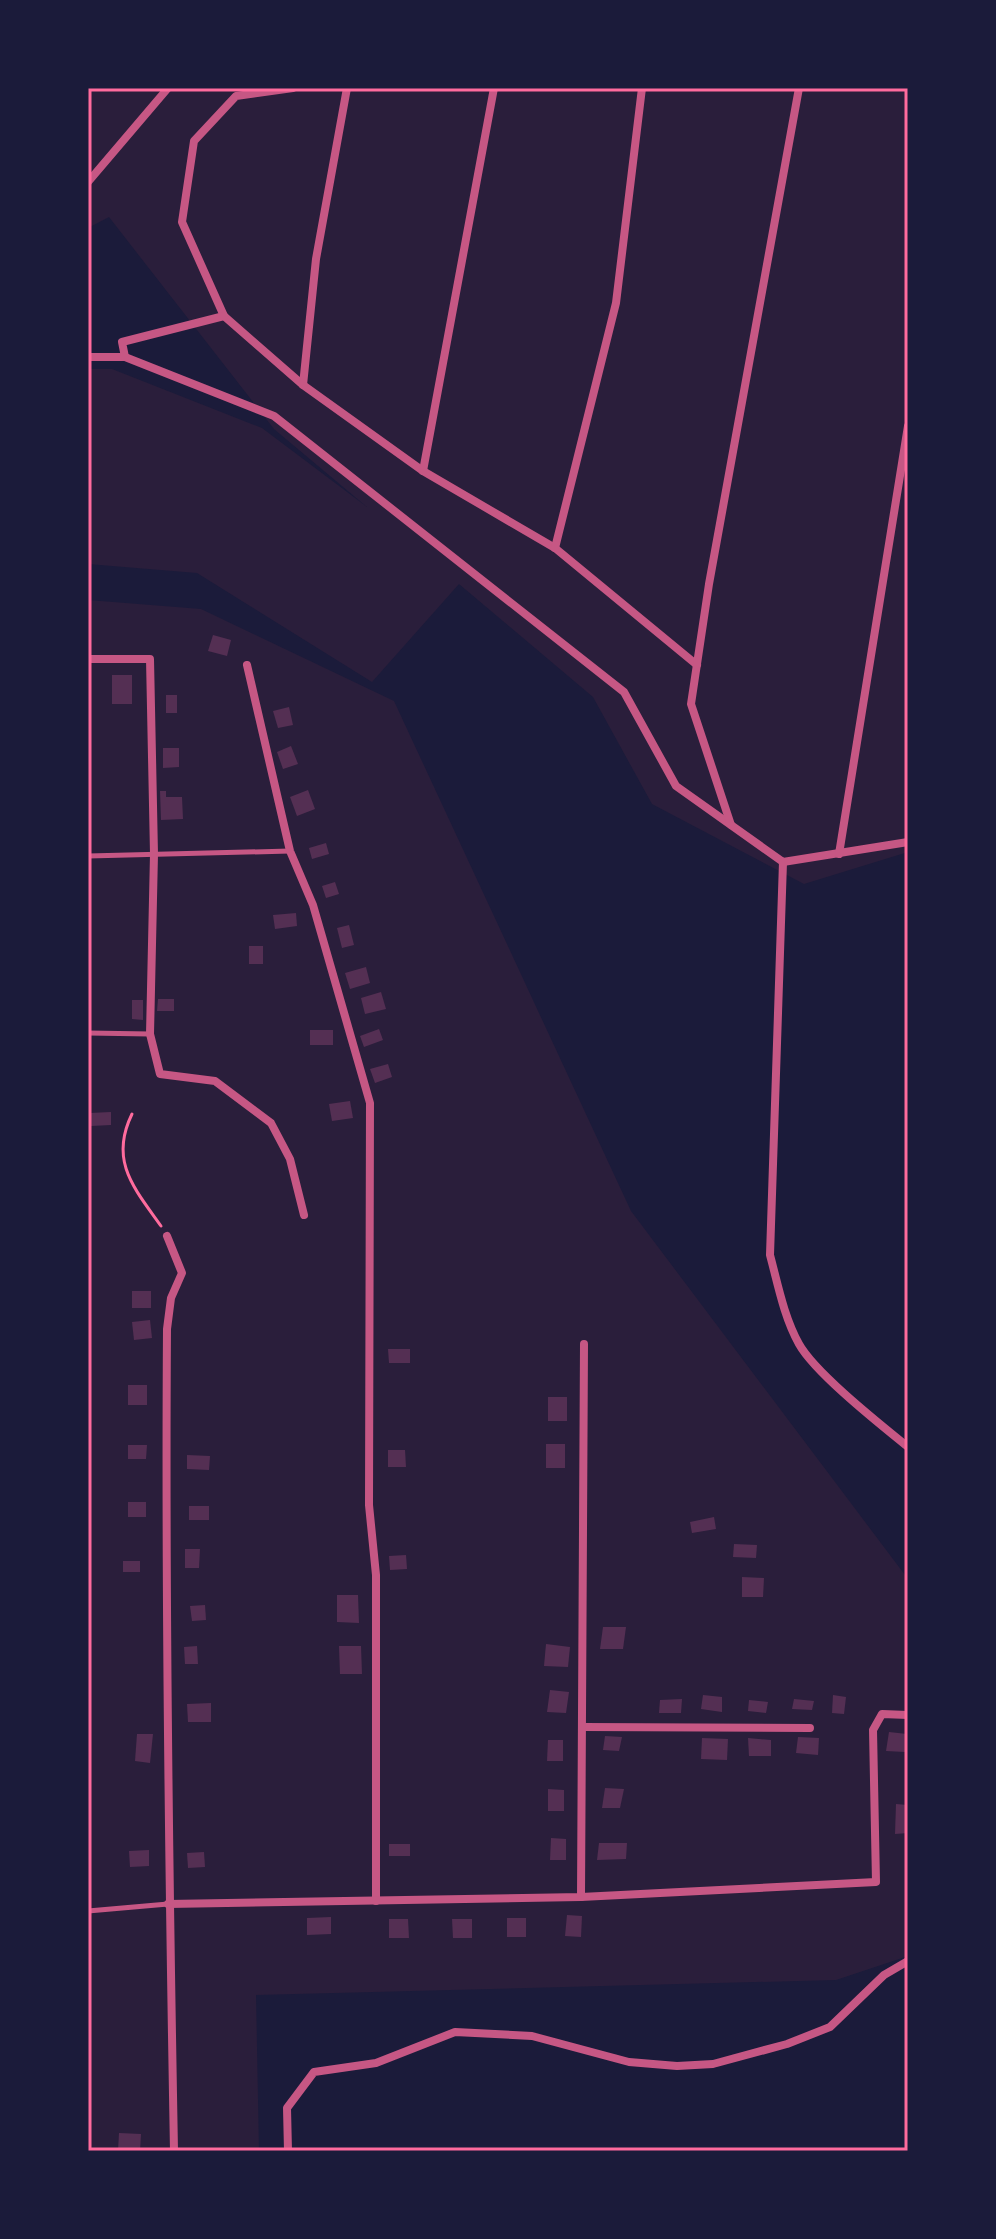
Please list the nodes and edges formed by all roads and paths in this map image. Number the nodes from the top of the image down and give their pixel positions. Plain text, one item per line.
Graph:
1 (168, 88) edge
2 (293, 88) edge
3 (347, 88) edge
4 (494, 88) edge
5 (642, 88) edge
6 (799, 88) edge
7 (88, 182) edge
8 (224, 316) junction
9 (88, 357) edge
10 (125, 357) junction
11 (303, 385) junction
12 (908, 426) edge
13 (423, 471) junction
14 (555, 548) junction
15 (88, 659) edge
16 (247, 665) dead end
17 (697, 665) junction
18 (732, 826) junction
19 (908, 842) edge
20 (290, 851) junction
21 (154, 854) junction
22 (839, 854) junction
23 (88, 856) edge
24 (783, 862) junction
25 (88, 1033) edge
26 (150, 1034) junction
27 (132, 1114) dead end
28 (304, 1215) dead end
29 (167, 1236) joint
30 (584, 1344) dead end
31 (908, 1447) edge
32 (908, 1715) edge
33 (583, 1727) junction
34 (810, 1728) dead end
35 (581, 1897) junction
36 (376, 1901) junction
37 (168, 1904) junction
38 (88, 1911) edge
39 (908, 1961) edge
40 (174, 2151) edge
41 (288, 2151) edge

1 - 7 street
2 - 8 street
3 - 11 street
4 - 13 street
5 - 14 street
6 - 17 street
8 - 10 street
8 - 11 street
9 - 10 street
10 - 18 street
11 - 13 street
12 - 22 street
13 - 14 street
14 - 17 street
15 - 21 street
16 - 20 street
17 - 18 street
18 - 24 street
19 - 22 street
20 - 21 lane
20 - 36 street
21 - 23 lane
21 - 26 street
22 - 24 street
24 - 31 street
25 - 26 lane
26 - 28 street
27 - 29 path
29 - 37 street
30 - 33 street
32 - 35 street
33 - 34 street
33 - 35 street
35 - 36 street
36 - 37 street
37 - 38 lane
37 - 40 street
39 - 41 street

